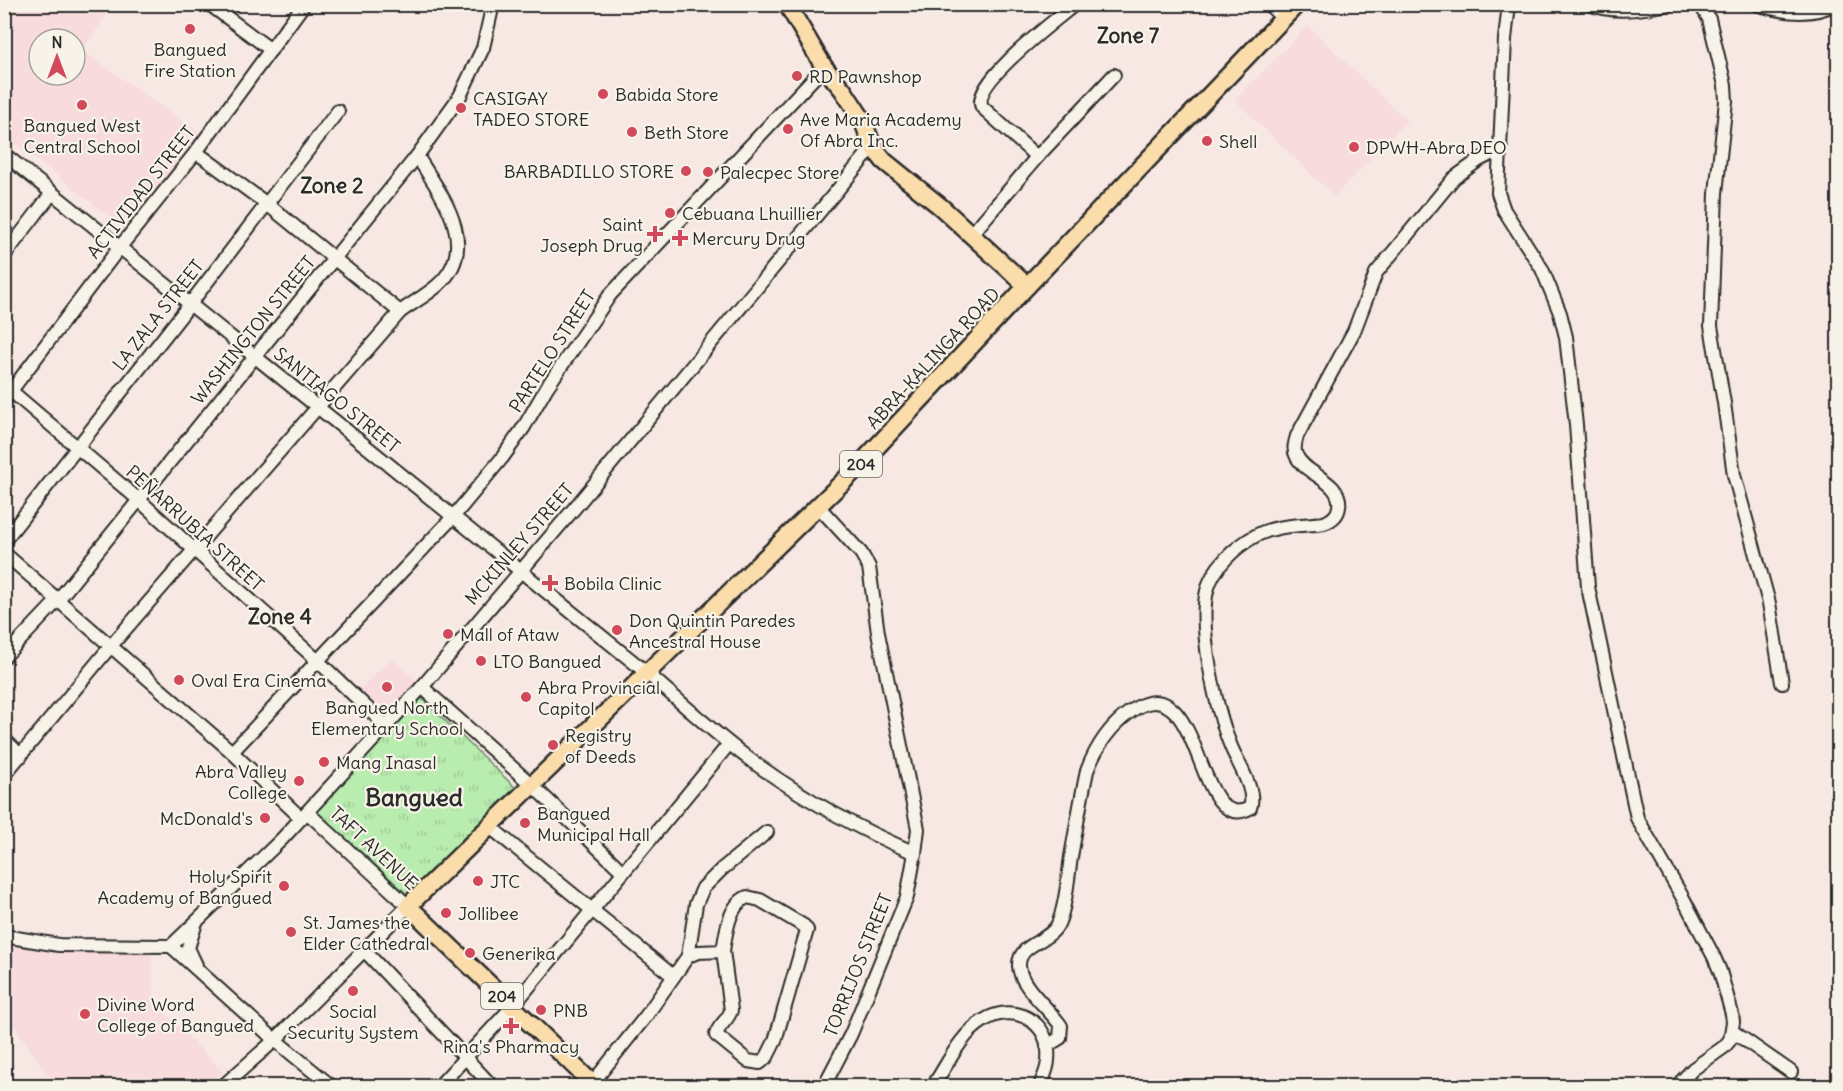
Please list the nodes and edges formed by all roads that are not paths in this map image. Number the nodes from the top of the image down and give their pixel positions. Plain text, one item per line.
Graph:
1 (209, 4) edge
2 (304, 4) edge
3 (493, 4) edge
4 (787, 4) edge
5 (1075, 4) edge
6 (1268, 4) edge
7 (1297, 4) edge
8 (1509, 4) edge
9 (1589, 4) edge
10 (1669, 4) edge
11 (1700, 4) edge
12 (1756, 4) edge
13 (1835, 4) edge
14 (1284, 19) junction
15 (271, 50) junction
16 (824, 67) junction
17 (1114, 75) dead end
18 (338, 111) dead end
19 (873, 147) junction
20 (1501, 149) junction
21 (196, 152) junction
22 (4, 154) edge
23 (417, 156) junction
24 (1037, 157) junction
25 (52, 193) junction
26 (267, 204) junction
27 (971, 235) junction
28 (120, 247) junction
29 (4, 256) edge
30 (334, 260) junction
31 (1026, 286) junction
32 (190, 304) junction
33 (400, 312) junction
34 (254, 356) junction
35 (7, 392) edge
36 (318, 408) junction
37 (77, 448) junction
38 (139, 500) junction
39 (818, 506) junction
40 (453, 517) junction
41 (4, 541) edge
42 (195, 550) junction
43 (4, 553) edge
44 (520, 571) junction
45 (58, 600) junction
46 (110, 647) junction
47 (4, 657) edge
48 (318, 661) junction
49 (647, 674) junction
50 (1782, 683) dead end
51 (422, 687) junction
52 (385, 725) junction
53 (4, 739) edge
54 (729, 744) junction
55 (232, 752) junction
56 (21, 756) junction
57 (4, 775) edge
58 (533, 786) junction
59 (304, 815) junction
60 (489, 826) junction
61 (767, 832) dead end
62 (915, 853) junction
63 (623, 872) junction
64 (408, 906) junction
65 (592, 910) junction
66 (196, 922) junction
67 (4, 936) edge
68 (171, 946) junction
69 (364, 950) junction
70 (723, 951) junction
71 (688, 956) junction
72 (201, 972) junction
73 (673, 976) junction
74 (513, 1006) junction
75 (1732, 1031) junction
76 (275, 1040) junction
77 (1047, 1046) junction
78 (464, 1058) junction
79 (944, 1070) junction
80 (1791, 1072) dead end
81 (223, 1086) edge
82 (331, 1086) edge
83 (439, 1086) edge
84 (492, 1086) edge
85 (593, 1086) edge
86 (824, 1086) edge
87 (933, 1086) edge
88 (940, 1086) edge
89 (1040, 1086) edge
90 (1677, 1086) edge

1 - 15 street
2 - 15 street, ACTIVIDAD STREET
3 - 23 street, WASHINGTON STREET
4 - 16 main road
5 - 24 street
6 - 14 street
7 - 14 main road, ABRA-KALINGA ROAD / 204
8 - 20 street
9 - 10 street
11 - 50 street
12 - 13 street
14 - 31 main road, ABRA-KALINGA ROAD / 204
15 - 21 street, ACTIVIDAD STREET
16 - 19 main road
16 - 40 street, PARTELO STREET
17 - 24 street
18 - 26 street, LA ZALA STREET
19 - 27 main road
19 - 44 street, MCKINLEY STREET
20 - 75 street
20 - 77 street
21 - 26 street
21 - 28 street, ACTIVIDAD STREET
22 - 25 street, SANTIAGO STREET
23 - 30 street, WASHINGTON STREET
23 - 33 street
24 - 27 street
25 - 28 street, SANTIAGO STREET
25 - 29 street
26 - 30 street
26 - 32 street, LA ZALA STREET
27 - 31 main road
28 - 32 street, SANTIAGO STREET
28 - 35 street, ACTIVIDAD STREET
30 - 33 street
30 - 34 street, WASHINGTON STREET
31 - 39 main road, ABRA-KALINGA ROAD / 204
32 - 34 street, SANTIAGO STREET
32 - 37 street, LA ZALA STREET
33 - 36 street
34 - 36 street, SANTIAGO STREET
34 - 38 street, WASHINGTON STREET
35 - 37 street, PEÑARRUBIA STREET
36 - 40 street, SANTIAGO STREET
36 - 42 street
37 - 38 street, PEÑARRUBIA STREET
37 - 41 street, LA ZALA STREET
38 - 42 street, PEÑARRUBIA STREET
38 - 45 street, WASHINGTON STREET
39 - 49 main road, ABRA-KALINGA ROAD / 204
39 - 62 street, TORRIJOS STREET
40 - 44 street, SANTIAGO STREET
40 - 48 street, PARTELO STREET
42 - 46 street
42 - 48 street, PEÑARRUBIA STREET
43 - 45 street, TAFT AVENUE
44 - 49 street, SANTIAGO STREET
44 - 51 street, MCKINLEY STREET
45 - 46 street, TAFT AVENUE
45 - 47 street, WASHINGTON STREET
46 - 55 street, TAFT AVENUE
46 - 56 street
48 - 52 street, PEÑARRUBIA STREET
48 - 55 street, PARTELO STREET
49 - 54 street, SANTIAGO STREET
49 - 58 main road, ABRA-KALINGA ROAD / 204
51 - 52 street, MCKINLEY STREET
51 - 58 street
52 - 59 street, MCKINLEY STREET
53 - 56 street
54 - 62 street, SANTIAGO STREET
54 - 63 street
55 - 59 street, TAFT AVENUE
56 - 57 street
58 - 60 main road, ABRA-KALINGA ROAD / 204
58 - 63 street
59 - 64 street, TAFT AVENUE
59 - 66 street, MCKINLEY STREET
60 - 64 main road, ABRA-KALINGA ROAD / 204
60 - 65 street
61 - 71 street
62 - 86 street, TORRIJOS STREET
63 - 65 street
64 - 69 street
64 - 74 main road, TAFT AVENUE / 204
65 - 73 street
65 - 74 street
66 - 68 street, MCKINLEY STREET
66 - 72 street
67 - 68 street
68 - 72 street
69 - 76 street
69 - 78 street
70 - 70 street
70 - 71 street
71 - 73 street
72 - 76 street
73 - 85 street
74 - 78 street
74 - 85 main road, TAFT AVENUE / 204
75 - 80 street
75 - 90 street
76 - 81 street
76 - 82 street
77 - 79 street
77 - 89 street
78 - 83 street
78 - 84 street
79 - 87 street
79 - 88 street

